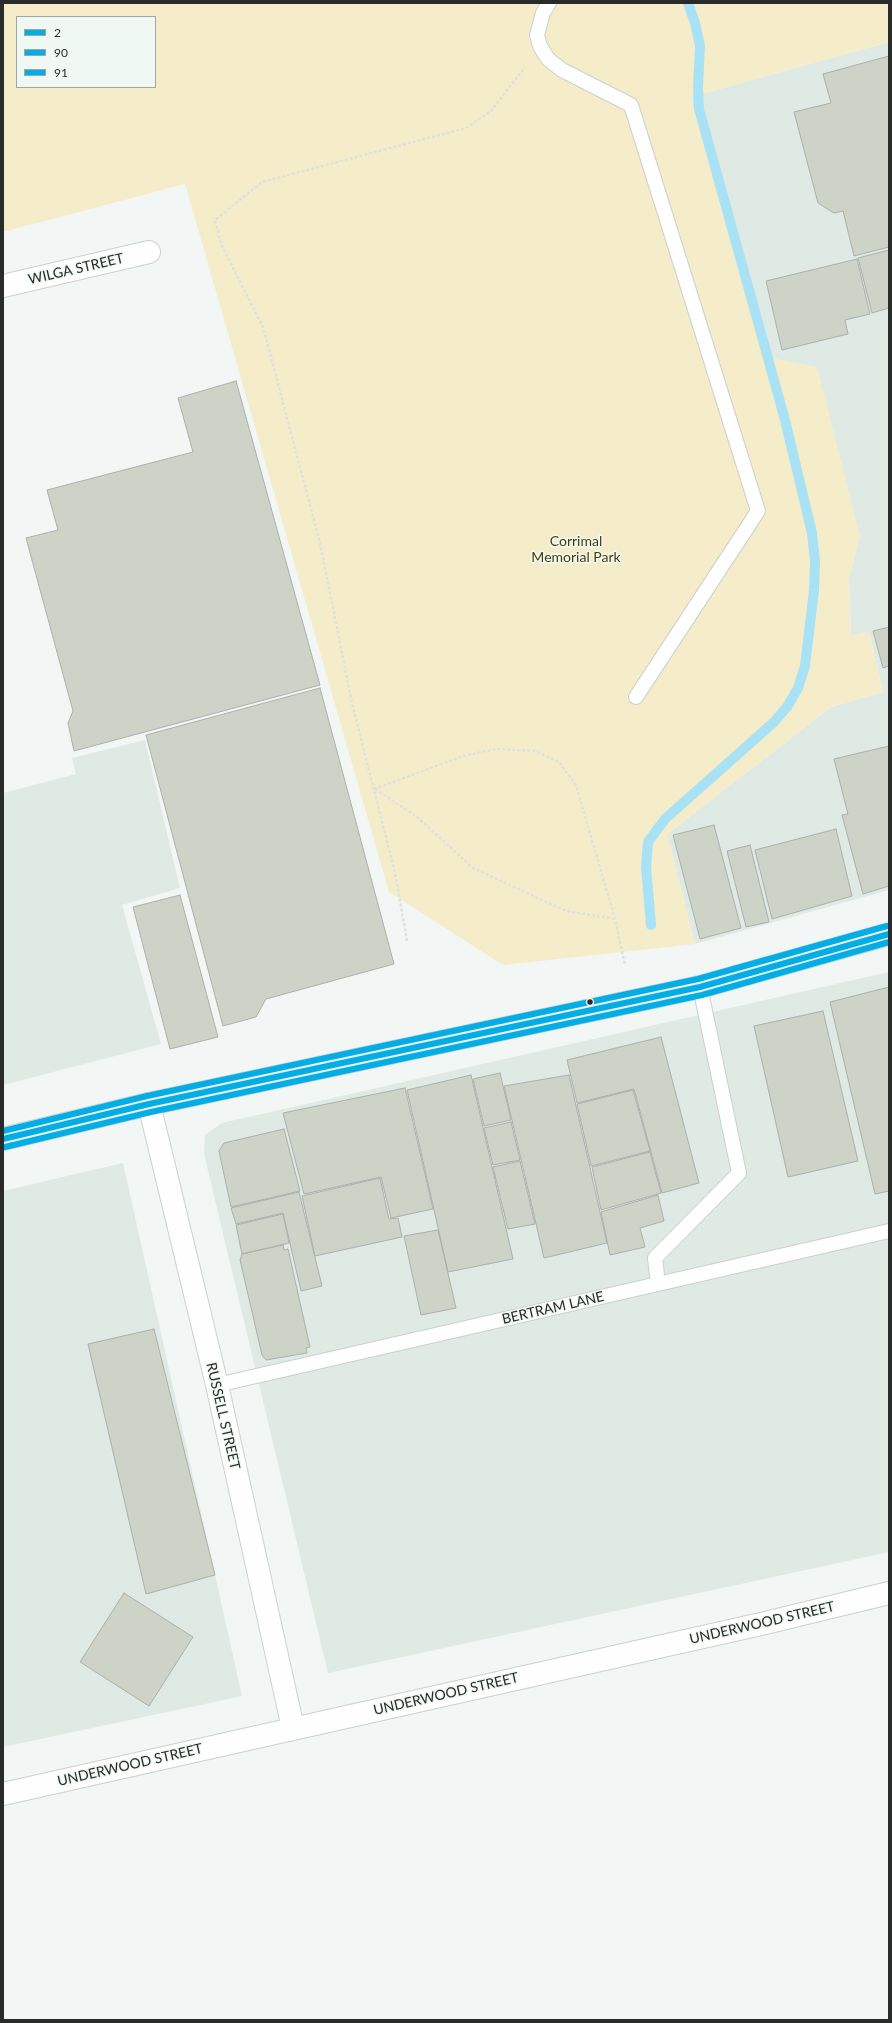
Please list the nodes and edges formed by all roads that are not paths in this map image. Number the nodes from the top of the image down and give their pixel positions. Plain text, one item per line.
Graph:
1 (549, 3) edge
2 (149, 252) dead end
3 (3, 286) edge
4 (636, 697) dead end
5 (889, 934) edge
6 (700, 987) junction
7 (149, 1104) junction
8 (3, 1139) edge
9 (889, 1231) edge
10 (658, 1284) junction
11 (217, 1385) junction
12 (889, 1593) edge
13 (293, 1728) junction
14 (3, 1794) edge

1 - 4 lane
2 - 3 street, WILGA STREET
5 - 6 main road
6 - 7 main road
6 - 10 lane
7 - 8 main road
7 - 11 street, RUSSELL STREET
9 - 10 lane, BERTRAM LANE
10 - 11 lane, BERTRAM LANE
11 - 13 street, RUSSELL STREET
12 - 13 street, UNDERWOOD STREET
13 - 14 street, UNDERWOOD STREET

